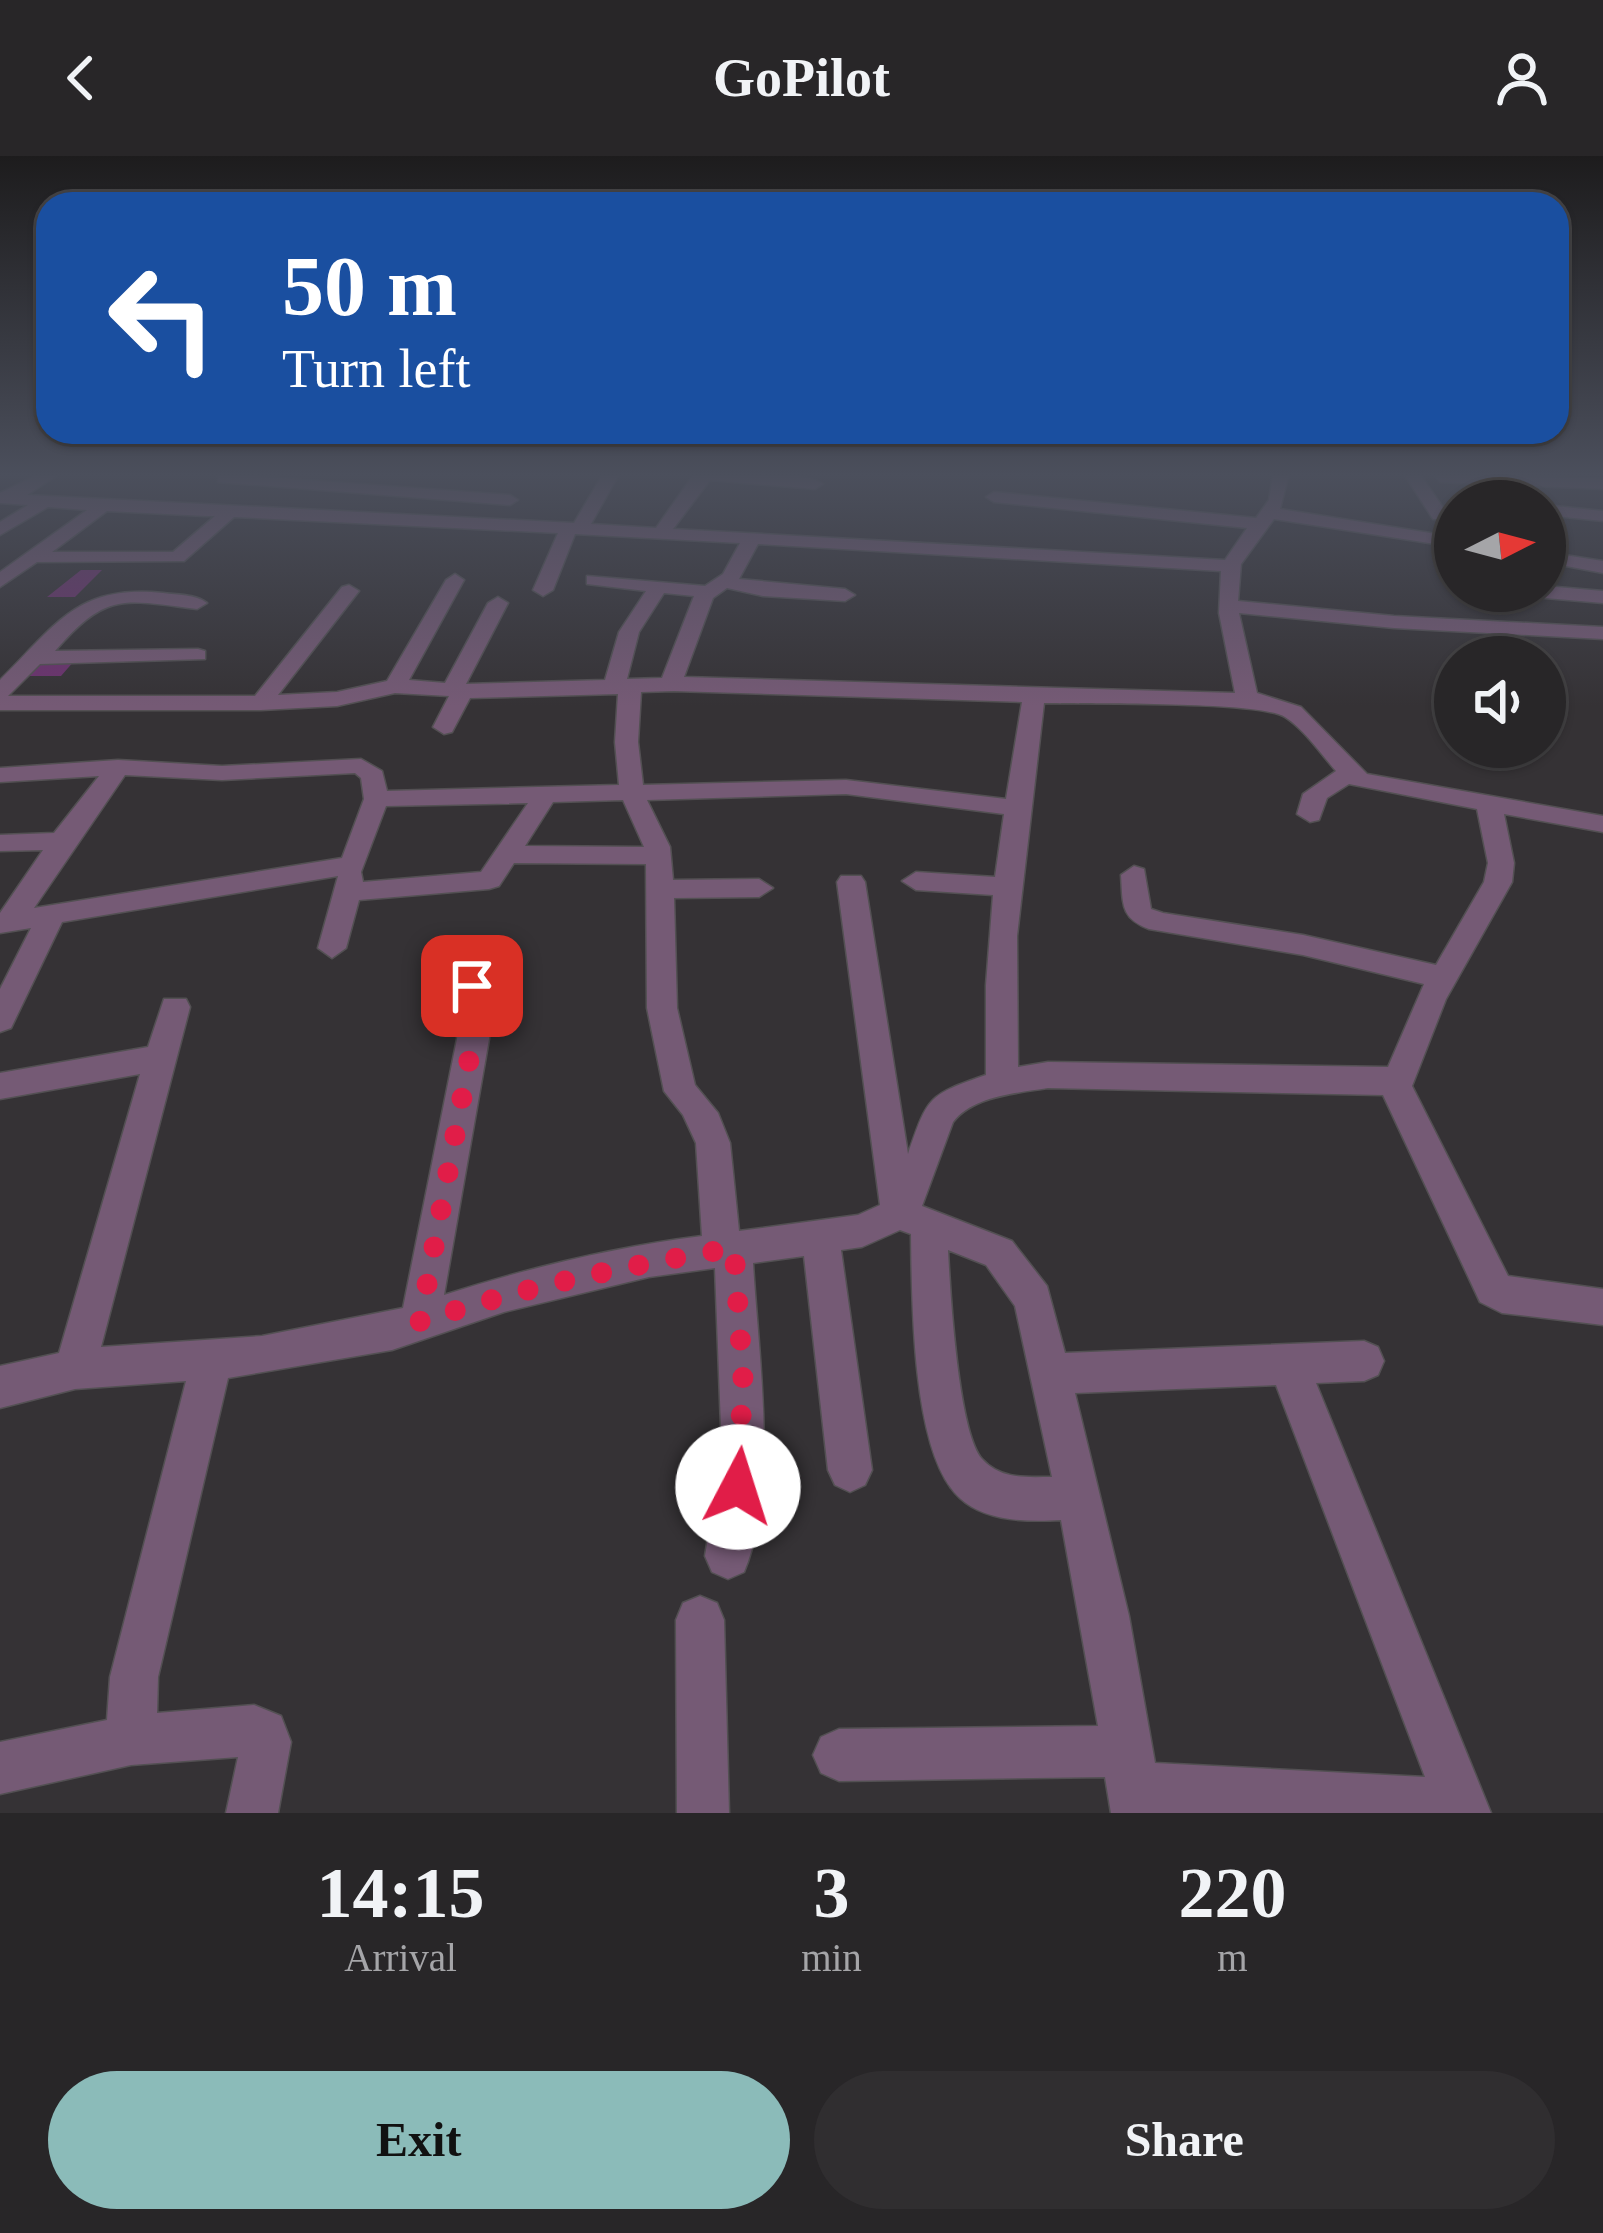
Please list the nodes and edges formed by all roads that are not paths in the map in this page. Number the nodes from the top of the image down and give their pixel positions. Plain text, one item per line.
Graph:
1 (39, 551) edge
2 (185, 551) edge
3 (562, 551) edge
4 (742, 551) edge
5 (1167, 551) edge
6 (1241, 551) edge
7 (31, 557) junction
8 (1566, 561) edge
9 (1230, 566) junction
10 (1603, 567) edge
11 (455, 580) dead end
12 (594, 580) dead end
13 (0, 581) edge
14 (658, 587) junction
15 (715, 587) junction
16 (543, 590) dead end
17 (349, 591) dead end
18 (1566, 594) edge
19 (845, 595) dead end
20 (1603, 597) edge
21 (196, 603) dead end
22 (498, 603) dead end
23 (1230, 607) junction
24 (1603, 633) edge
25 (198, 655) dead end
26 (118, 657) junction
27 (38, 658) junction
28 (670, 685) junction
29 (395, 686) junction
30 (458, 689) junction
31 (622, 689) junction
32 (0, 692) edge
33 (1034, 695) junction
34 (1249, 699) junction
35 (0, 703) edge
36 (82, 703) junction
37 (261, 703) junction
38 (444, 727) dead end
39 (118, 767) junction
40 (1348, 774) junction
41 (0, 775) edge
42 (632, 789) junction
43 (546, 794) junction
44 (376, 799) junction
45 (1490, 804) junction
46 (1018, 808) junction
47 (1310, 814) dead end
48 (1603, 824) edge
49 (62, 841) junction
50 (0, 843) edge
51 (507, 854) junction
52 (659, 856) junction
53 (1134, 875) dead end
54 (351, 879) junction
55 (916, 881) dead end
56 (851, 882) dead end
57 (1007, 887) junction
58 (759, 888) dead end
59 (661, 889) junction
60 (52, 913) junction
61 (6, 922) edge
62 (332, 948) dead end
63 (465, 972) dead end
64 (1445, 978) junction
65 (176, 1007) dead end
66 (0, 1020) edge
67 (164, 1057) junction
68 (1392, 1079) junction
69 (1003, 1082) junction
70 (0, 1086) edge
71 (914, 1219) junction
72 (820, 1237) junction
73 (727, 1249) junction
74 (1603, 1307) edge
75 (420, 1322) junction
76 (212, 1360) junction
77 (1364, 1361) dead end
78 (1288, 1364) junction
79 (75, 1369) junction
80 (1053, 1374) junction
81 (0, 1387) edge
82 (850, 1470) dead end
83 (1076, 1498) junction
84 (728, 1556) dead end
85 (700, 1620) dead end
86 (130, 1740) junction
87 (839, 1755) dead end
88 (0, 1768) edge
89 (1132, 1784) edge
90 (1464, 1809) edge
91 (252, 1813) edge
92 (703, 1813) edge

1 - 7 street
2 - 7 street
3 - 16 street
4 - 15 street
5 - 9 street
6 - 9 street
7 - 13 street
8 - 10 street
9 - 23 street
11 - 29 street
12 - 14 street
14 - 15 street
14 - 31 street
15 - 19 street
15 - 28 street
17 - 37 street
18 - 20 street
21 - 27 street
22 - 30 street
23 - 24 street
23 - 34 street
25 - 26 street
26 - 27 street
26 - 36 street
27 - 32 street
28 - 31 street
28 - 33 street
29 - 30 street
29 - 37 street
30 - 31 street
30 - 38 street
31 - 42 street
33 - 34 street
33 - 46 street
34 - 40 street
35 - 36 street
36 - 37 street
39 - 41 street
39 - 44 street
39 - 49 street
40 - 45 street
40 - 47 street
42 - 43 street
42 - 46 street
42 - 52 street
43 - 44 street
43 - 51 street
44 - 54 street
45 - 48 street
45 - 64 street
46 - 57 street
49 - 50 street
49 - 61 street
51 - 52 street
51 - 54 street
52 - 59 street
53 - 64 street
54 - 60 street
54 - 62 street
55 - 57 street
56 - 71 street
57 - 69 street
58 - 59 street
59 - 73 street
60 - 61 street
60 - 66 street
63 - 75 street
64 - 68 street
65 - 67 street
67 - 70 street
67 - 79 street
68 - 69 street
68 - 74 street
69 - 71 street
71 - 72 street
71 - 80 street
71 - 83 street
72 - 73 street
72 - 82 street
73 - 75 street
73 - 84 street
75 - 76 street
76 - 79 street
76 - 86 street
77 - 78 street
78 - 80 street
78 - 90 street
79 - 81 street
80 - 83 street
83 - 89 street
85 - 92 street
86 - 88 street
86 - 91 street
87 - 89 street
89 - 90 street

